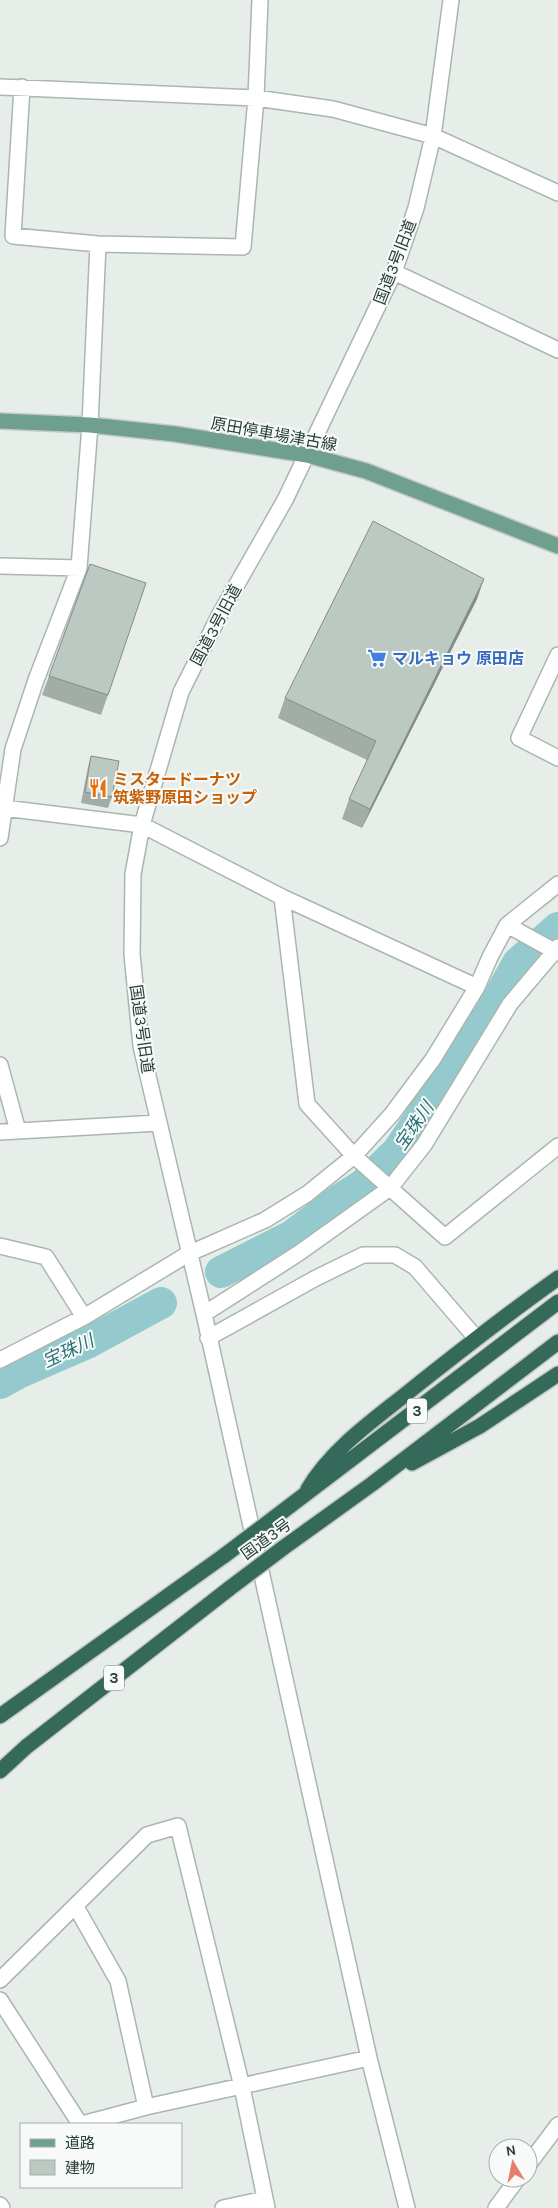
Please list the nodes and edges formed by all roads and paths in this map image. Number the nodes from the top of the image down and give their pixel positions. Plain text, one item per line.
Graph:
1 (260, 0) edge
2 (451, 0) edge
3 (0, 87) edge
4 (22, 87) junction
5 (256, 98) junction
6 (433, 136) junction
7 (558, 192) edge
8 (98, 244) junction
9 (394, 272) junction
10 (558, 350) edge
11 (0, 421) edge
12 (90, 425) junction
13 (307, 455) junction
14 (558, 546) edge
15 (0, 566) edge
16 (79, 568) junction
17 (558, 655) edge
18 (558, 758) edge
19 (4, 808) junction
20 (142, 825) junction
21 (0, 838) edge
22 (558, 884) edge
23 (282, 897) junction
24 (507, 925) junction
25 (557, 951) edge
26 (477, 987) junction
27 (0, 1065) edge
28 (158, 1122) junction
29 (18, 1131) junction
30 (0, 1132) edge
31 (558, 1146) edge
32 (354, 1156) junction
33 (390, 1188) junction
34 (0, 1246) edge
35 (188, 1254) junction
36 (558, 1278) edge
37 (558, 1302) edge
38 (204, 1314) junction
39 (84, 1317) junction
40 (208, 1338) junction
41 (476, 1338) junction
42 (558, 1342) edge
43 (0, 1360) edge
44 (558, 1374) edge
45 (372, 1484) junction
46 (303, 1497) junction
47 (0, 1716) edge
48 (26, 1747) junction
49 (0, 1762) edge
50 (0, 1772) edge
51 (76, 1907) junction
52 (0, 1980) edge
53 (0, 2000) edge
54 (369, 2058) junction
55 (242, 2087) junction
56 (146, 2107) junction
57 (80, 2123) edge
58 (85, 2123) edge
59 (558, 2125) edge
60 (538, 2152) edge
61 (511, 2188) edge
62 (266, 2204) edge
63 (223, 2208) edge
64 (407, 2208) edge
65 (496, 2208) edge

1 - 5 street
2 - 6 street, 国道3号旧道
3 - 4 street
4 - 5 street
4 - 8 street
5 - 6 street
5 - 8 street
6 - 7 street
6 - 9 street, 国道3号旧道
8 - 12 street
9 - 10 street
9 - 13 street, 国道3号旧道
11 - 12 main road, 原田停車場津古線
12 - 13 main road, 原田停車場津古線
12 - 16 street
13 - 14 main road, 原田停車場津古線
13 - 20 street, 国道3号旧道
15 - 16 street
16 - 19 street
17 - 18 street
19 - 20 street
19 - 21 street
20 - 23 street
20 - 28 street, 国道3号旧道
22 - 24 street
23 - 26 street
23 - 32 street
24 - 25 street
24 - 26 street
25 - 33 street
26 - 32 street
27 - 29 street
28 - 29 street
28 - 35 street, 国道3号旧道
29 - 30 street
31 - 33 street
32 - 33 street
32 - 35 street
33 - 38 street
34 - 39 street
35 - 38 street, 国道3号旧道
35 - 39 street
36 - 41 highway
37 - 46 highway, 国道3号 / 3
38 - 40 street, 国道3号旧道
39 - 43 street
40 - 41 street
40 - 54 street, 国道3号旧道
41 - 46 highway
42 - 45 highway, 国道3号 / 3
44 - 45 highway
45 - 48 highway, 国道3号 / 3, bridge
46 - 47 highway, 国道3号 / 3, bridge
48 - 49 main road
48 - 50 highway, 国道3号 / 3
51 - 52 street
51 - 55 street
51 - 56 street
53 - 57 street
54 - 55 street
54 - 64 street, 国道3号旧道
55 - 56 street
55 - 62 street
56 - 58 street
59 - 60 street
61 - 65 street
62 - 63 street

